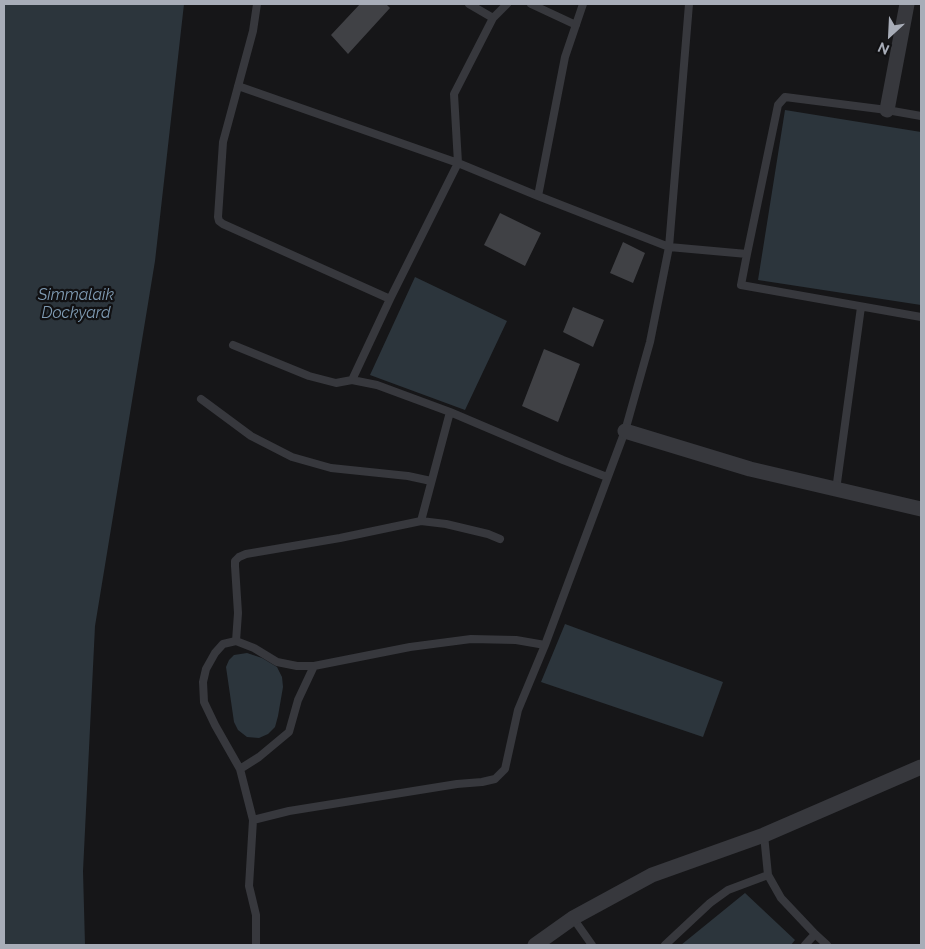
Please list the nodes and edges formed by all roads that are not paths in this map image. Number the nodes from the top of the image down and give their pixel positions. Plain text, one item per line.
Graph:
1 (257, 4) edge
2 (469, 4) edge
3 (507, 4) edge
4 (531, 4) edge
5 (583, 4) edge
6 (689, 4) edge
7 (907, 4) edge
8 (493, 18) junction
9 (576, 25) junction
10 (238, 86) junction
11 (887, 110) junction
12 (921, 116) edge
13 (458, 163) junction
14 (538, 196) junction
15 (669, 247) junction
16 (747, 254) junction
17 (390, 299) junction
18 (861, 307) junction
19 (921, 317) edge
20 (233, 346) dead end
21 (352, 380) junction
22 (201, 399) dead end
23 (450, 412) junction
24 (626, 431) junction
25 (607, 477) junction
26 (431, 481) junction
27 (836, 490) junction
28 (921, 509) edge
29 (421, 521) junction
30 (500, 539) dead end
31 (236, 641) junction
32 (545, 645) junction
33 (314, 666) junction
34 (921, 767) edge
35 (240, 769) junction
36 (253, 820) junction
37 (764, 835) junction
38 (768, 875) junction
39 (573, 918) junction
40 (815, 934) junction
41 (256, 945) edge
42 (535, 945) edge
43 (592, 945) edge
44 (665, 945) edge
45 (805, 945) edge
46 (827, 945) edge

1 - 10 lane
2 - 8 lane
3 - 8 lane
4 - 9 lane
5 - 9 lane
6 - 15 lane
7 - 11 street
8 - 13 lane
9 - 14 lane
10 - 13 lane
10 - 17 lane
11 - 12 lane
11 - 16 lane
13 - 14 lane
13 - 17 lane
14 - 15 lane
15 - 16 lane
15 - 24 lane
16 - 18 lane
17 - 21 lane
18 - 19 lane
18 - 27 lane
20 - 21 lane
21 - 23 lane
22 - 26 lane
23 - 25 lane
23 - 26 lane
24 - 25 lane
24 - 27 street
25 - 32 lane
26 - 29 lane
27 - 28 street
29 - 30 lane
29 - 31 lane
31 - 33 lane
31 - 35 lane
32 - 33 lane
32 - 36 lane
33 - 35 lane
34 - 37 street
35 - 36 lane
36 - 41 lane
37 - 38 lane
37 - 39 street
38 - 40 lane
38 - 44 lane
39 - 42 street
39 - 43 lane
40 - 45 lane
40 - 46 lane

